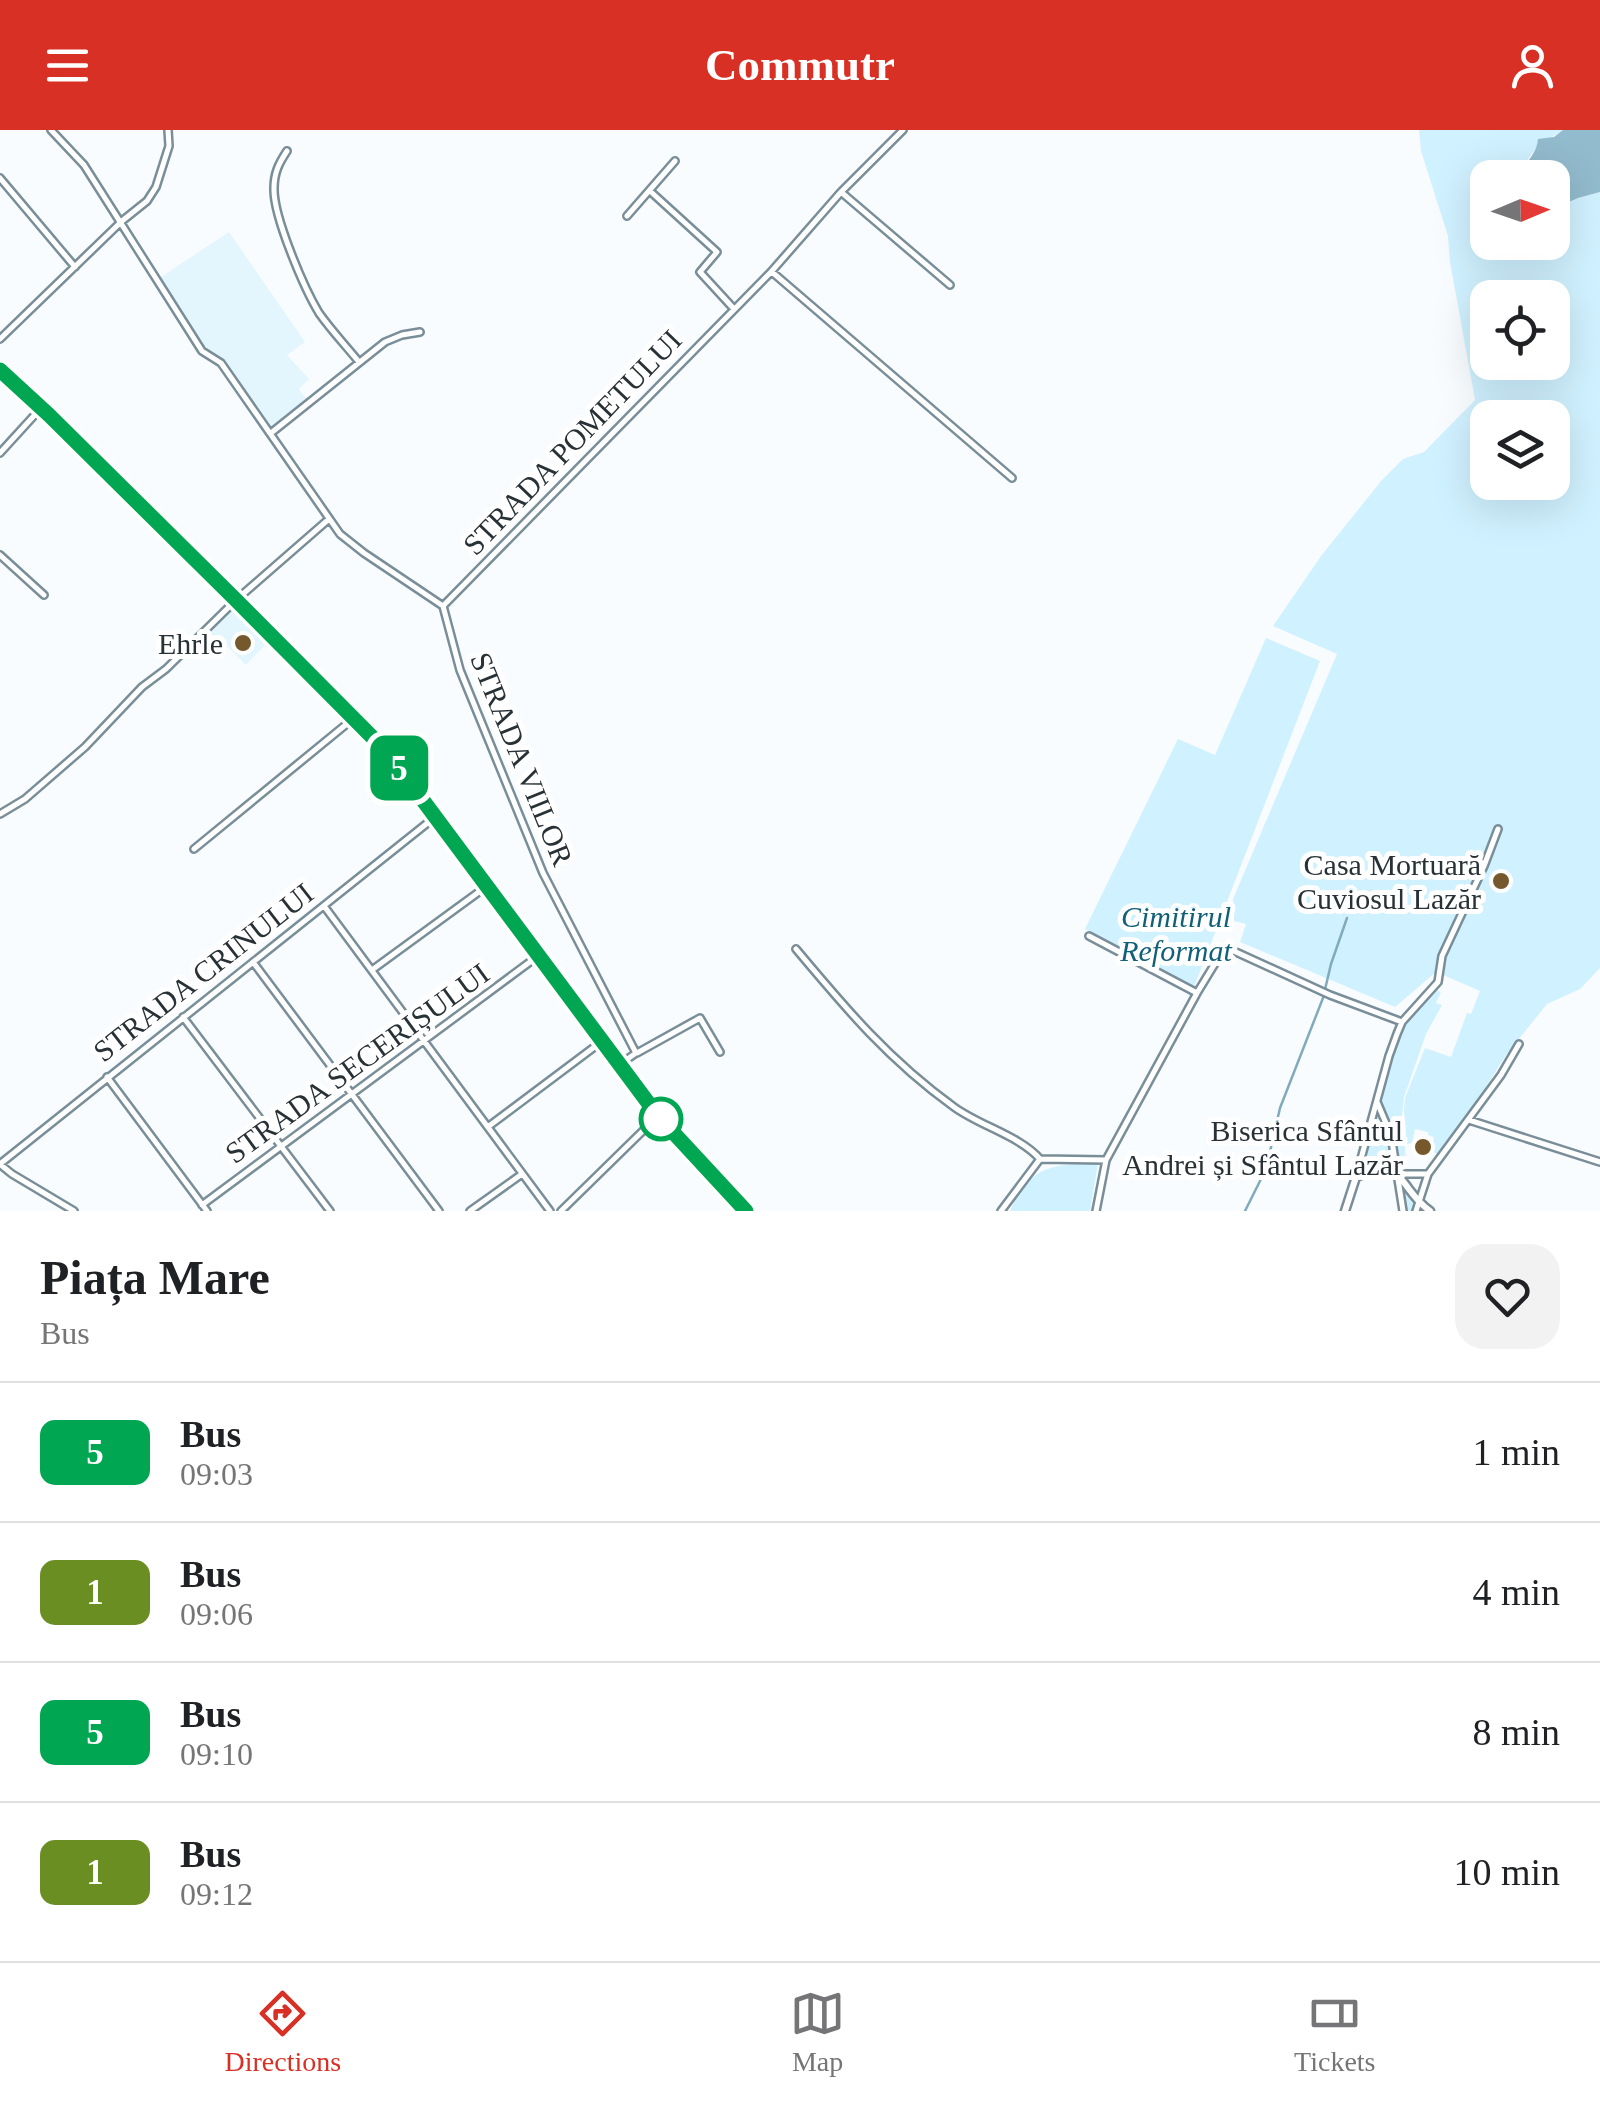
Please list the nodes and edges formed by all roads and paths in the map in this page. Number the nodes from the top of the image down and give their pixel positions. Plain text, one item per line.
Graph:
1 (50, 130) edge
2 (168, 130) edge
3 (903, 130) edge
4 (287, 151) dead end
5 (675, 161) dead end
6 (0, 178) edge
7 (650, 191) junction
8 (841, 192) junction
9 (627, 216) dead end
10 (122, 221) junction
11 (75, 267) junction
12 (771, 272) junction
13 (950, 286) dead end
14 (734, 310) junction
15 (420, 332) dead end
16 (0, 338) edge
17 (359, 362) junction
18 (0, 370) edge
19 (42, 408) junction
20 (270, 433) junction
21 (0, 453) edge
22 (1012, 478) dead end
23 (330, 519) junction
24 (0, 555) edge
25 (44, 594) dead end
26 (236, 600) junction
27 (443, 606) junction
28 (355, 717) junction
29 (0, 814) edge
30 (436, 817) junction
31 (1498, 829) dead end
32 (194, 848) dead end
33 (486, 886) junction
34 (324, 906) junction
35 (1089, 936) dead end
36 (796, 949) dead end
37 (538, 956) junction
38 (253, 962) junction
39 (372, 970) junction
40 (1197, 993) junction
41 (184, 1017) junction
42 (1402, 1022) junction
43 (424, 1040) junction
44 (602, 1042) junction
45 (1519, 1044) dead end
46 (720, 1052) dead end
47 (636, 1054) junction
48 (619, 1065) junction
49 (107, 1077) junction
50 (352, 1095) junction
51 (1377, 1102) junction
52 (658, 1116) junction
53 (1469, 1120) junction
54 (489, 1126) junction
55 (282, 1147) junction
56 (1040, 1159) junction
57 (1106, 1160) junction
58 (1600, 1162) edge
59 (0, 1164) edge
60 (522, 1174) junction
61 (1398, 1174) junction
62 (1428, 1174) junction
63 (1356, 1177) junction
64 (1418, 1201) junction
65 (204, 1208) edge
66 (74, 1211) edge
67 (330, 1211) edge
68 (440, 1211) edge
69 (470, 1211) edge
70 (550, 1211) edge
71 (562, 1211) edge
72 (746, 1211) edge
73 (1001, 1211) edge
74 (1096, 1211) edge
75 (1345, 1211) edge
76 (1403, 1211) edge
77 (1416, 1211) edge
78 (1430, 1211) edge

1 - 10 street
2 - 10 street
3 - 8 street, STRADA POMETULUI
4 - 17 street
5 - 7 street
6 - 11 street
7 - 9 street
7 - 14 street
8 - 12 street, STRADA POMETULUI
8 - 13 street
10 - 11 street
10 - 20 street
11 - 16 street
12 - 14 street, STRADA POMETULUI
12 - 22 street
14 - 27 street, STRADA POMETULUI
15 - 17 street
17 - 20 street
18 - 19 highway
19 - 21 street
19 - 26 highway
20 - 23 street
23 - 26 street
23 - 27 street
24 - 25 street
26 - 28 highway
26 - 29 street
27 - 47 street, STRADA VIILOR
28 - 30 highway
28 - 32 street
30 - 33 highway
30 - 34 street, STRADA CRINULUI
31 - 42 street
33 - 37 highway
33 - 39 street
34 - 38 street, STRADA CRINULUI
34 - 39 street
35 - 40 street
36 - 56 street
37 - 43 street, STRADA SECERIȘULUI
37 - 44 highway
38 - 41 street, STRADA CRINULUI
38 - 50 street
39 - 43 street
40 - 42 street
40 - 57 street
41 - 49 street, STRADA CRINULUI
41 - 55 street
42 - 51 street
43 - 50 street, STRADA SECERIȘULUI
43 - 54 street
44 - 48 highway
44 - 54 street
45 - 53 street
46 - 47 street
47 - 48 street
48 - 52 highway
49 - 59 street, STRADA CRINULUI
49 - 65 street
50 - 55 street, STRADA SECERIȘULUI
50 - 68 street
51 - 61 street
51 - 63 street
52 - 71 street
52 - 72 highway
53 - 58 street
53 - 62 street
54 - 60 street
55 - 65 street, STRADA SECERIȘULUI
55 - 67 street
56 - 57 street
56 - 73 street
57 - 74 street
59 - 66 street
60 - 69 street
60 - 70 street
61 - 62 street
61 - 63 street
61 - 64 street
61 - 76 street
62 - 64 street
63 - 75 street
64 - 77 street
64 - 78 street

